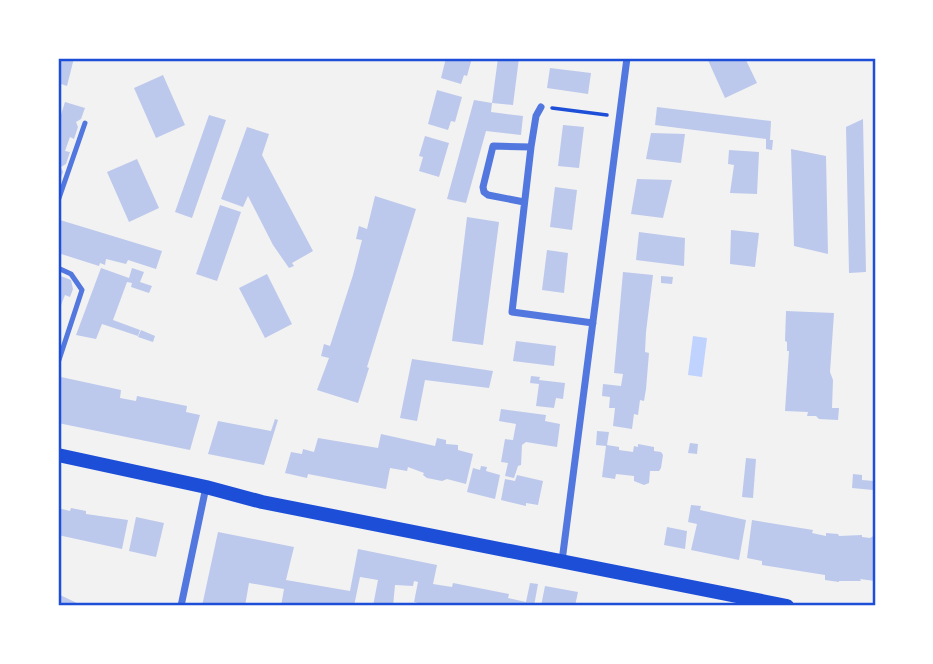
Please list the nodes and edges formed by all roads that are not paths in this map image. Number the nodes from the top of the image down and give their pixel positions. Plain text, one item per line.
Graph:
1 (627, 58) edge
2 (541, 107) road end
3 (85, 123) dead end
4 (531, 147) junction
5 (58, 201) edge
6 (524, 202) junction
7 (58, 268) edge
8 (593, 323) junction
9 (58, 363) edge
10 (58, 455) edge
11 (206, 487) junction
12 (562, 562) junction
13 (181, 606) edge
14 (787, 606) edge

1 - 8 street
2 - 4 street
3 - 5 lane
4 - 6 street
4 - 6 street
6 - 8 street
7 - 9 lane
8 - 12 street
10 - 11 main road
11 - 12 main road
11 - 13 street
12 - 14 main road

